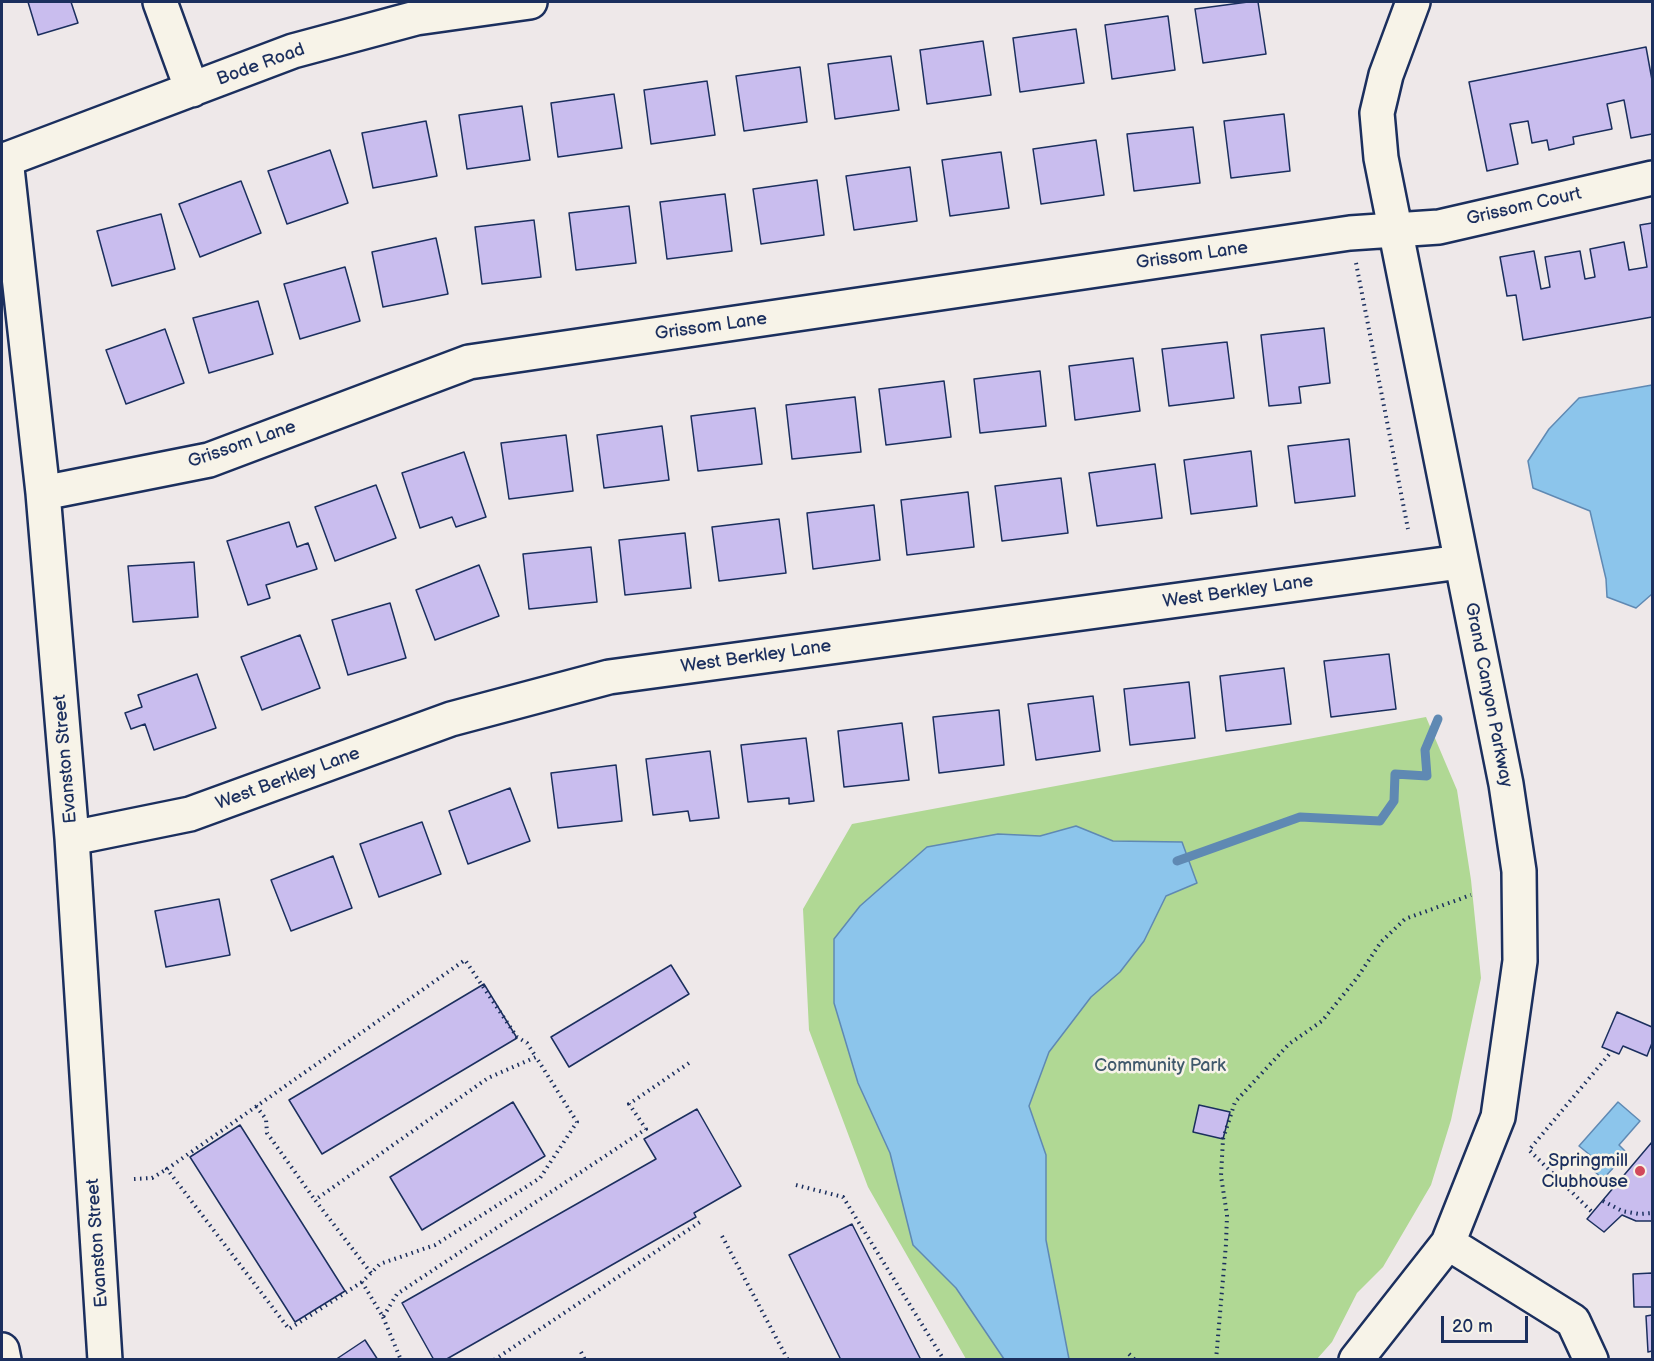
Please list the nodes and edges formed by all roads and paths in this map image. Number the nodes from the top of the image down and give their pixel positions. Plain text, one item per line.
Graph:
1 (160, 2) edge
2 (530, 2) edge
3 (1413, 2) edge
4 (192, 90) junction
5 (4, 160) edge
6 (1653, 178) edge
7 (1395, 229) junction
8 (1350, 233) junction
9 (43, 493) junction
10 (1408, 529) dead end
11 (1460, 562) junction
12 (72, 838) junction
13 (1471, 895) dead end
14 (1612, 1051) dead end
15 (536, 1057) junction
16 (692, 1061) dead end
17 (256, 1106) junction
18 (167, 1169) junction
19 (134, 1179) dead end
20 (796, 1185) dead end
21 (315, 1200) junction
22 (1603, 1201) dead end
23 (1591, 1211) dead end
24 (1653, 1213) edge
25 (703, 1220) dead end
26 (722, 1236) dead end
27 (1448, 1243) junction
28 (370, 1273) junction
29 (362, 1282) junction
30 (384, 1317) junction
31 (2, 1350) edge
32 (581, 1352) dead end
33 (1129, 1354) dead end
34 (4, 1359) edge
35 (105, 1359) edge
36 (401, 1359) edge
37 (494, 1359) edge
38 (585, 1359) edge
39 (788, 1359) edge
40 (944, 1359) edge
41 (1135, 1359) edge
42 (1216, 1359) edge
43 (1356, 1359) edge
44 (1591, 1359) edge

1 - 4 street
2 - 4 street, Bode Road
3 - 7 street, Grand Canyon Parkway
4 - 5 street, Bode Road
5 - 9 street, Evanston Street
6 - 7 street, Grissom Court
7 - 8 street, Grissom Lane
7 - 11 street, Grand Canyon Parkway
8 - 9 street, Grissom Lane
8 - 10 path
9 - 12 street, Evanston Street
11 - 12 street, West Berkley Lane
11 - 27 street, Grand Canyon Parkway
12 - 35 street, Evanston Street
13 - 42 path
14 - 23 path
15 - 17 path
15 - 21 path
15 - 28 path
16 - 30 path
17 - 18 path
17 - 21 path
18 - 19 path
18 - 29 path
20 - 40 path
21 - 28 path
22 - 24 path
25 - 37 path
26 - 39 path
27 - 43 street, Grand Canyon Parkway
27 - 44 street
28 - 29 path
29 - 30 path
30 - 36 path
31 - 34 street
32 - 38 path
33 - 41 path

